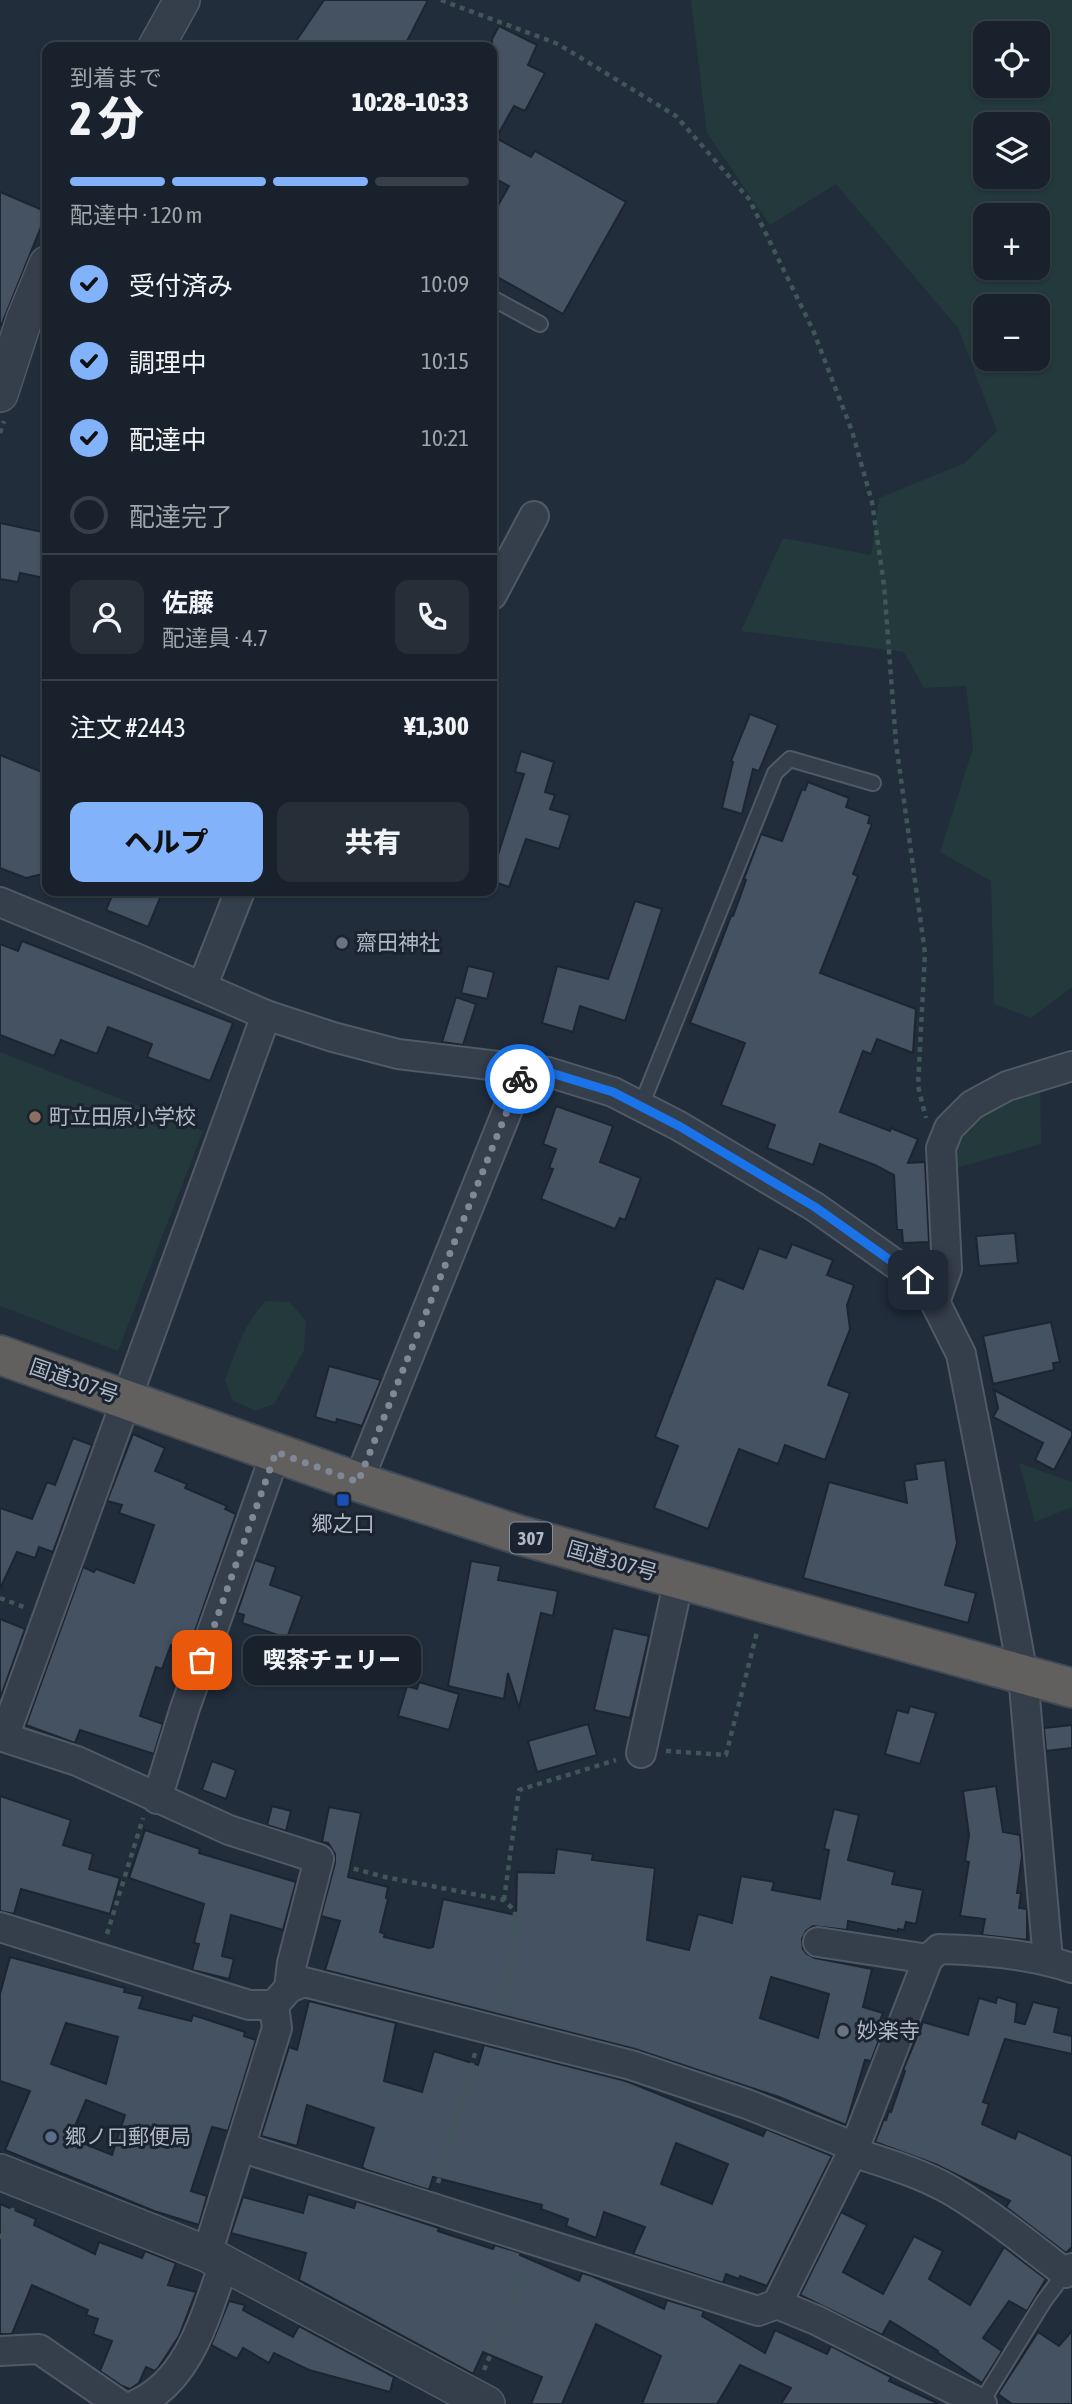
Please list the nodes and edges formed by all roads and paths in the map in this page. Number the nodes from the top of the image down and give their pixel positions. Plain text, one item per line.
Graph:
1 (182, 0) edge
2 (441, 0) edge
3 (159, 42) edge
4 (42, 276) edge
5 (497, 301) edge
6 (540, 324) dead end
7 (0, 394) edge
8 (534, 516) dead end
9 (497, 586) edge
10 (873, 783) dead end
11 (238, 896) edge
12 (0, 902) edge
13 (202, 987) junction
14 (266, 1016) junction
15 (1072, 1066) edge
16 (524, 1069) junction
17 (641, 1106) junction
18 (941, 1148) junction
19 (935, 1302) junction
20 (0, 1355) edge
21 (126, 1399) junction
22 (276, 1452) junction
23 (358, 1482) junction
24 (679, 1579) junction
25 (1023, 1675) junction
26 (1072, 1688) edge
27 (2, 1736) edge
28 (641, 1753) dead end
29 (154, 1797) junction
30 (319, 1860) junction
31 (0, 1927) edge
32 (818, 1942) dead end
33 (99, 1958) junction
34 (928, 1959) junction
35 (1060, 1964) edge
36 (281, 1996) junction
37 (490, 2029) junction
38 (240, 2147) junction
39 (854, 2149) junction
40 (0, 2172) edge
41 (431, 2208) junction
42 (538, 2242) junction
43 (216, 2259) junction
44 (1069, 2271) edge
45 (777, 2304) junction
46 (0, 2351) edge
47 (480, 2401) edge
48 (975, 2402) edge
49 (119, 2404) edge
50 (137, 2404) edge

1 - 3 street
2 - 18 path
4 - 7 street
5 - 6 lane
8 - 9 street
10 - 17 lane
11 - 13 street
12 - 13 street
13 - 14 street
14 - 16 street
14 - 21 street
15 - 18 street
16 - 17 street
16 - 23 street
17 - 19 street
18 - 19 street
19 - 25 street
20 - 21 highway, 国道307号 / 307
21 - 22 highway, 国道307号 / 307
21 - 27 street
22 - 23 highway, 国道307号 / 307
22 - 29 street
23 - 24 highway, 国道307号 / 307
24 - 25 highway, 国道307号 / 307
24 - 28 street
25 - 26 highway, 国道307号 / 307
25 - 35 street
27 - 29 street
29 - 30 street
29 - 33 path
30 - 36 street
30 - 37 path
31 - 33 street
32 - 34 street
33 - 36 street
34 - 35 street
34 - 39 street
36 - 37 street
36 - 38 street
37 - 39 street
37 - 41 path
38 - 41 street
38 - 43 street
39 - 44 street
39 - 45 street
40 - 43 street
41 - 42 street
42 - 45 street
42 - 47 path
43 - 47 street
43 - 50 street
44 - 48 lane
45 - 48 street
46 - 49 street

